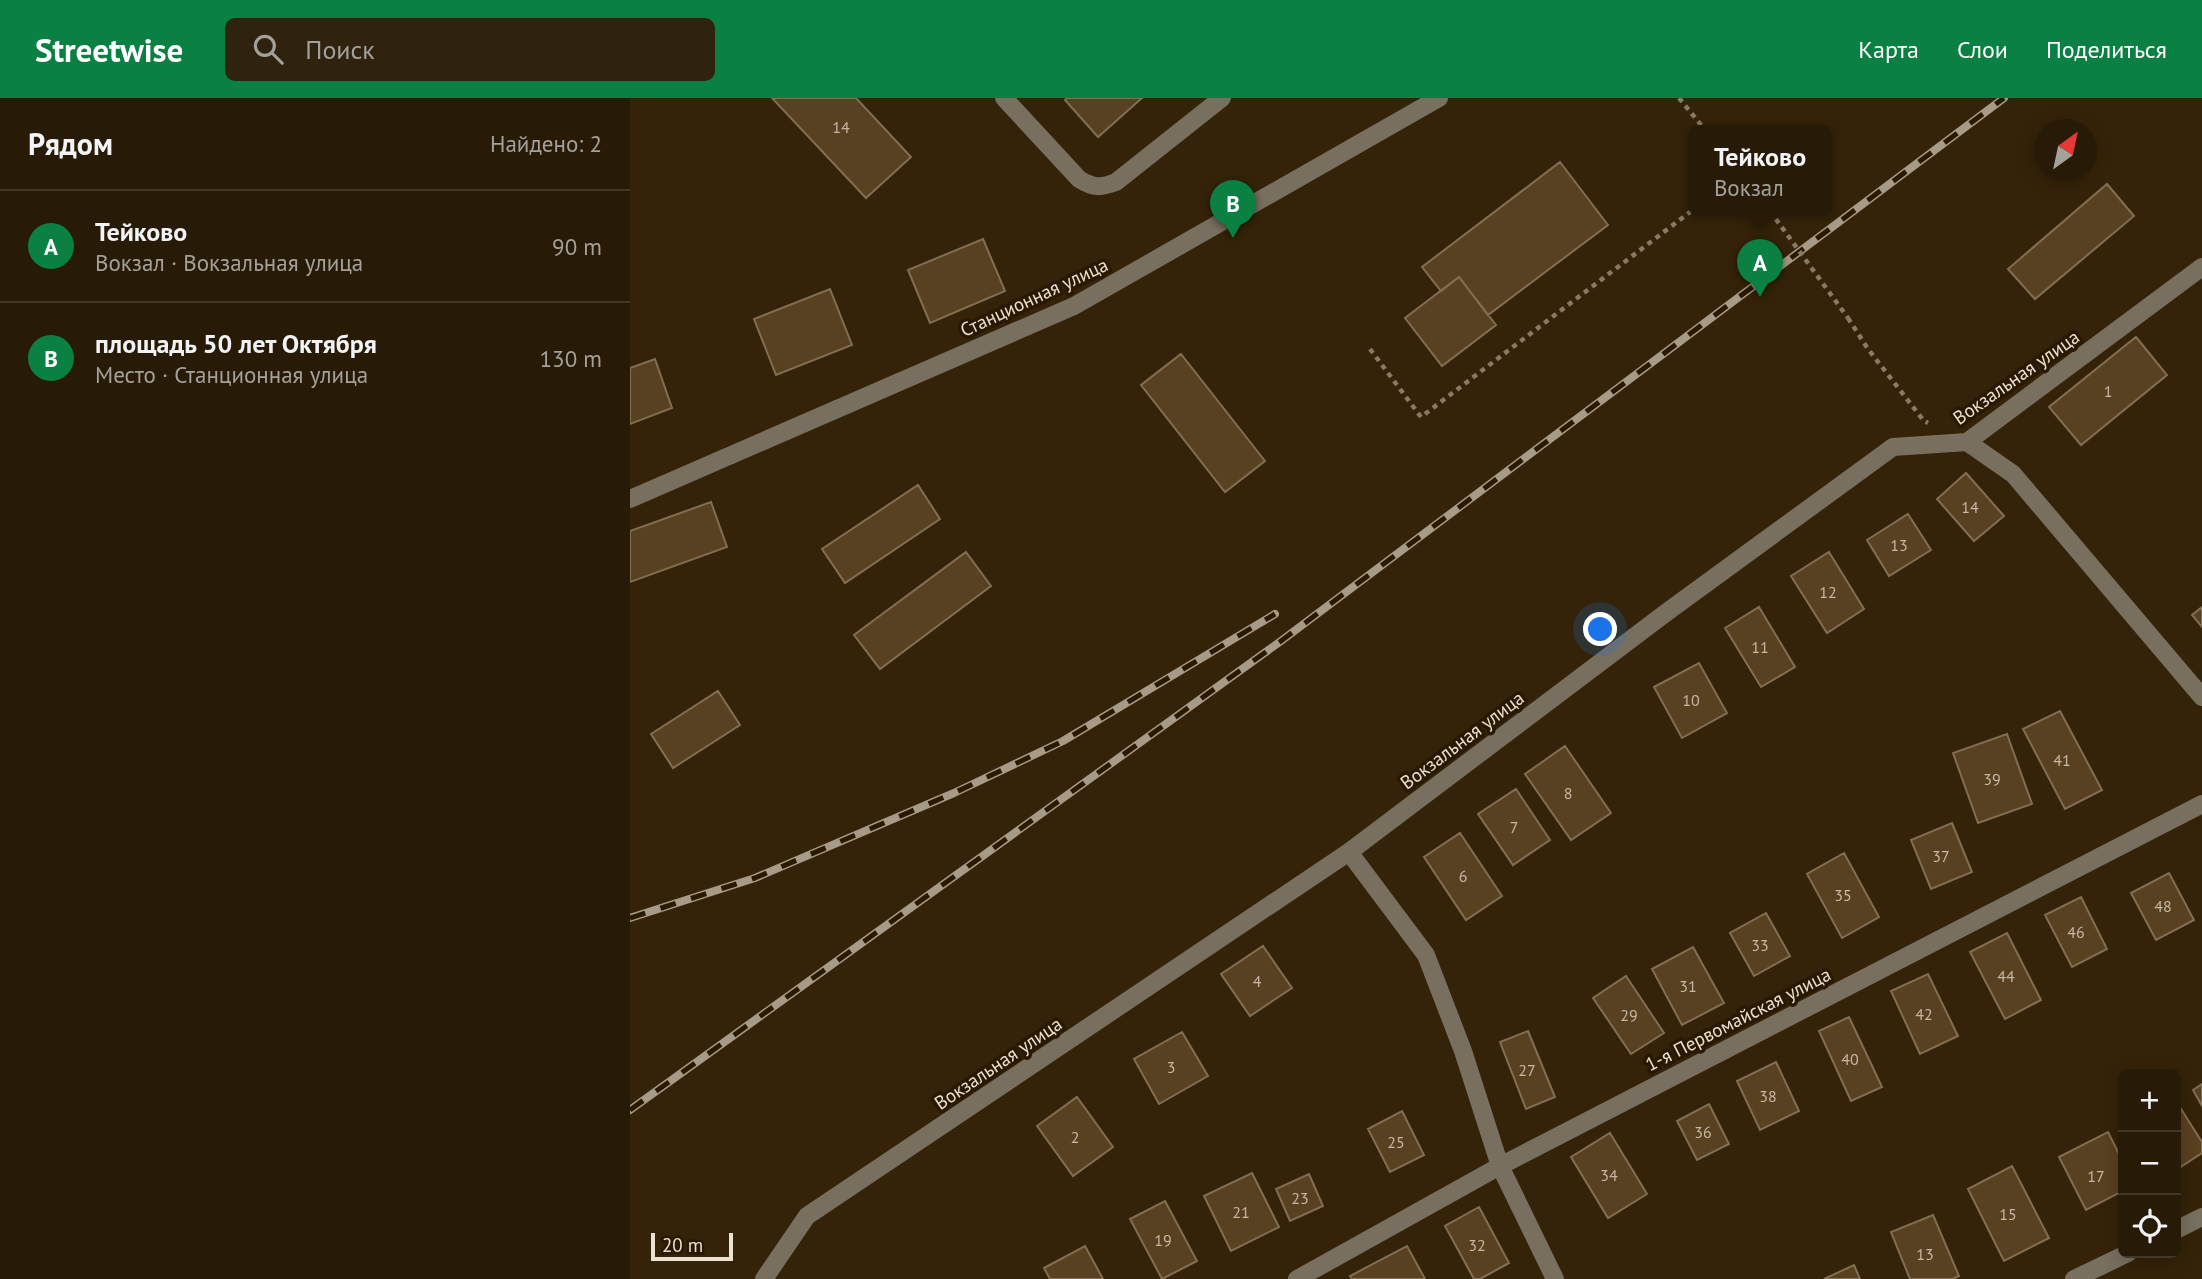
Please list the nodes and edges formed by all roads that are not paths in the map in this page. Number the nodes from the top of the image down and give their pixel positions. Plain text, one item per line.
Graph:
1 (1004, 98) edge
2 (1222, 98) edge
3 (1439, 98) edge
4 (2202, 267) edge
5 (1967, 442) junction
6 (630, 499) edge
7 (2202, 697) edge
8 (2202, 804) edge
9 (1349, 852) junction
10 (1500, 1166) junction
11 (2202, 1217) edge
12 (2181, 1228) edge
13 (2118, 1258) edge
14 (764, 1279) edge
15 (1297, 1279) edge
16 (1555, 1279) edge
17 (2074, 1279) edge

1 - 2 street
3 - 6 street, Станционная улица
4 - 5 street, Вокзальная улица
5 - 7 street
5 - 9 street, Вокзальная улица
8 - 10 street, 1-я Первомайская улица
9 - 10 street
9 - 14 street, Вокзальная улица
10 - 15 street, 1-я Первомайская улица
10 - 16 street
11 - 12 street
13 - 17 street

